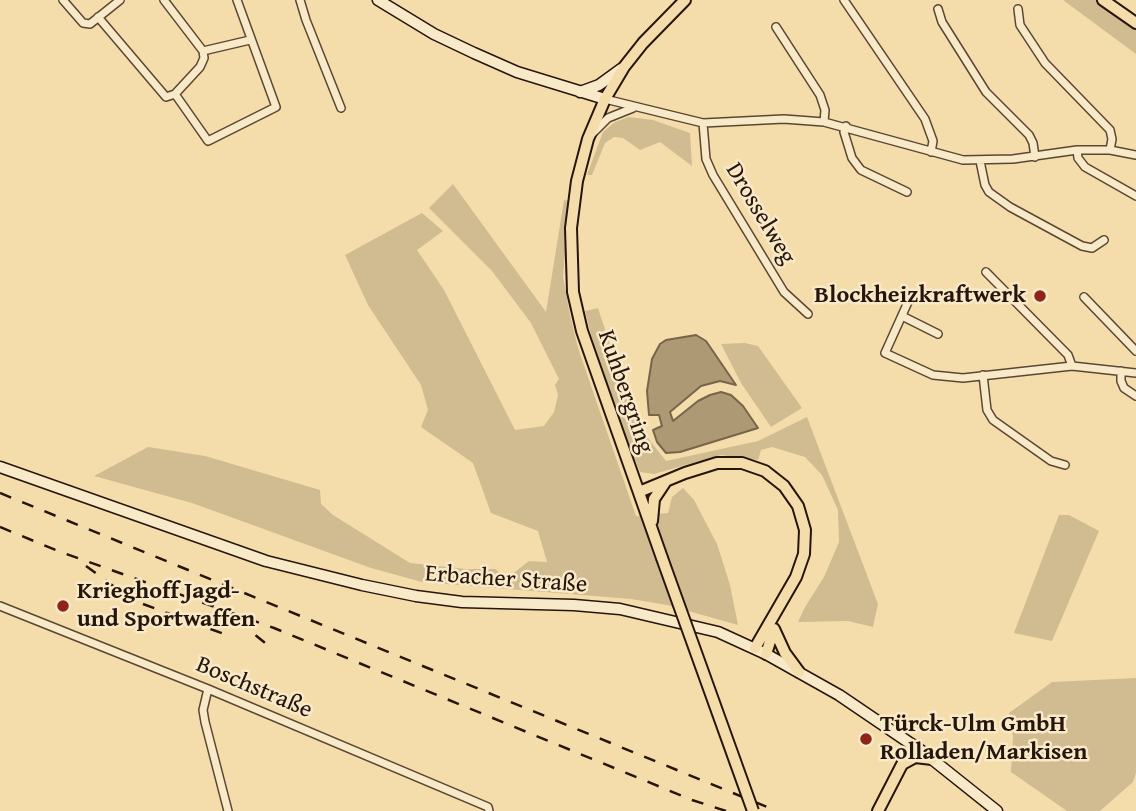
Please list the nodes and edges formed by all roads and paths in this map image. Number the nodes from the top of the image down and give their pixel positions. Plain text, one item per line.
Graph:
1 (63, 0) edge
2 (120, 0) edge
3 (164, 0) edge
4 (237, 0) edge
5 (300, 0) edge
6 (378, 0) edge
7 (685, 0) edge
8 (844, 0) edge
9 (1103, 0) edge
10 (939, 9) dead end
11 (1018, 9) dead end
12 (98, 17) junction
13 (1136, 23) edge
14 (776, 27) dead end
15 (250, 40) junction
16 (203, 51) junction
17 (624, 67) junction
18 (579, 92) junction
19 (175, 93) junction
20 (606, 99) junction
21 (635, 107) junction
22 (341, 108) dead end
23 (824, 122) junction
24 (703, 123) junction
25 (846, 126) junction
26 (589, 139) junction
27 (1077, 150) junction
28 (1110, 150) junction
29 (931, 152) junction
30 (1136, 155) edge
31 (1035, 157) junction
32 (980, 161) junction
33 (907, 192) dead end
34 (1136, 197) edge
35 (1104, 240) dead end
36 (986, 272) dead end
37 (1004, 277) dead end
38 (998, 283) junction
39 (1084, 297) dead end
40 (908, 302) dead end
41 (808, 314) dead end
42 (902, 316) junction
43 (938, 334) dead end
44 (1136, 351) edge
45 (1072, 366) junction
46 (1121, 371) junction
47 (1136, 373) edge
48 (983, 375) junction
49 (1136, 396) edge
50 (1065, 465) dead end
51 (0, 467) edge
52 (666, 481) junction
53 (639, 492) junction
54 (653, 534) junction
55 (0, 606) edge
56 (776, 612) junction
57 (774, 629) junction
58 (755, 648) junction
59 (766, 653) junction
60 (799, 672) junction
61 (208, 689) junction
62 (912, 745) junction
63 (932, 759) junction
64 (901, 764) junction
65 (229, 811) edge
66 (489, 811) edge
67 (753, 811) edge
68 (877, 811) edge
69 (998, 811) edge

1 - 12 street
2 - 12 street
3 - 16 street
4 - 15 street
5 - 22 street
6 - 18 main road
7 - 17 main road, Kuhbergring
8 - 29 street
9 - 13 main road
10 - 31 street
11 - 28 street
12 - 19 street
14 - 23 street
15 - 16 street
15 - 19 street
16 - 19 street
17 - 18 main road
17 - 20 main road, Kuhbergring
18 - 20 main road
20 - 21 street
20 - 26 main road, Kuhbergring
21 - 24 street
21 - 26 street
23 - 24 street
23 - 25 street
24 - 41 street, Drosselweg
25 - 29 street
25 - 33 street
26 - 53 main road, Kuhbergring
27 - 28 street
27 - 31 street
27 - 34 street
28 - 30 street
29 - 32 street
31 - 32 street
32 - 35 street
36 - 38 street
37 - 38 street
38 - 45 street
39 - 44 street
40 - 42 street
42 - 43 street
42 - 48 street
45 - 46 street
45 - 48 street
46 - 47 street
46 - 49 street
48 - 50 street
51 - 58 main road, Erbacher Straße
52 - 53 main road
52 - 54 main road
52 - 56 main road
53 - 54 main road, Kuhbergring
54 - 67 main road, Kuhbergring, bridge
55 - 61 street, Boschstraße
56 - 57 main road
56 - 58 main road
57 - 59 main road
57 - 60 main road
58 - 59 main road, Erbacher Straße
59 - 60 main road, Erbacher Straße
60 - 62 main road, Erbacher Straße
61 - 65 street
61 - 66 street, Boschstraße
62 - 63 main road, Erbacher Straße
62 - 64 main road
63 - 64 main road
63 - 69 main road, Erbacher Straße
64 - 68 main road

